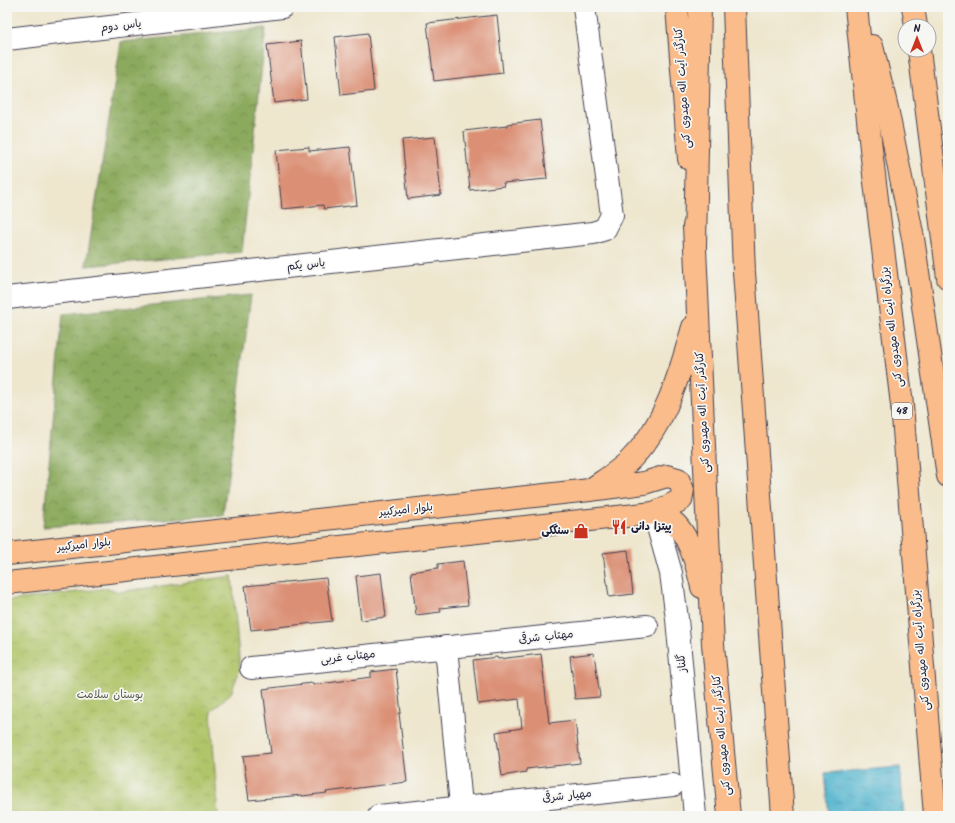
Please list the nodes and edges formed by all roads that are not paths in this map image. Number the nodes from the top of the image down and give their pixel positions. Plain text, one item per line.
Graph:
1 (282, 7) edge
2 (584, 7) edge
3 (677, 7) edge
4 (700, 7) edge
5 (734, 7) edge
6 (856, 7) edge
7 (863, 7) edge
8 (913, 7) edge
9 (915, 18) edge
10 (7, 39) edge
11 (920, 58) edge
12 (695, 244) junction
13 (948, 278) edge
14 (7, 298) edge
15 (698, 310) junction
16 (948, 476) edge
17 (590, 490) junction
18 (654, 512) junction
19 (7, 554) edge
20 (7, 583) edge
21 (647, 626) dead end
22 (713, 644) junction
23 (446, 647) junction
24 (251, 668) dead end
25 (673, 785) dead end
26 (462, 812) edge
27 (729, 815) edge
28 (379, 816) edge
29 (695, 816) edge
30 (783, 816) edge
31 (935, 816) edge

1 - 10 street, یاس دوم
2 - 14 street, یاس یکم
3 - 12 main road, کنارگذر آیت اله مهدوی کنی
4 - 12 main road
5 - 30 main road
6 - 31 main road, بزرگراه آیت اله مهدوی کنی / 48
7 - 16 main road
8 - 9 main road
11 - 13 main road
12 - 15 main road, کنارگذر آیت اله مهدوی کنی
15 - 17 main road, بلوار امیرکبیر
15 - 22 main road, کنارگذر آیت اله مهدوی کنی
17 - 18 main road
17 - 19 main road, بلوار امیرکبیر
18 - 20 main road
18 - 22 main road
18 - 29 street, گلناز
21 - 23 street, مهتاب شرقی
22 - 27 main road, کنارگذر آیت اله مهدوی کنی
23 - 24 street, مهتاب غربی
23 - 26 street
25 - 26 street, مهیار شرقی
26 - 28 street, مهیار شرقی

